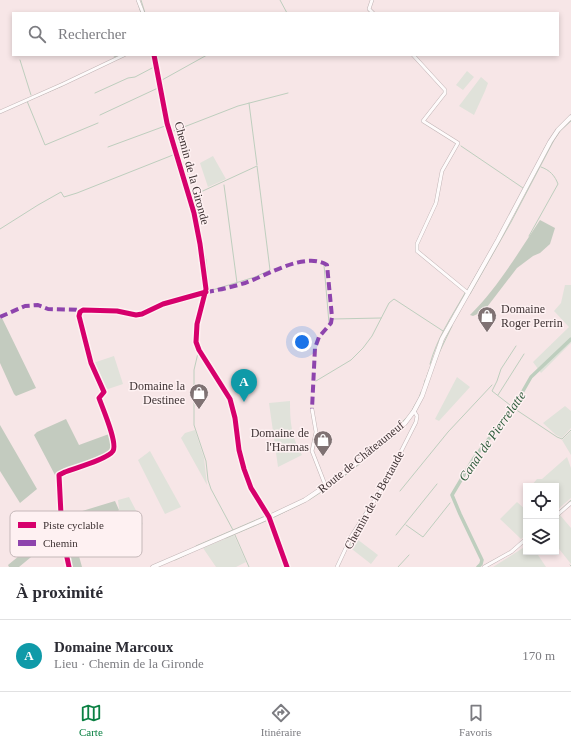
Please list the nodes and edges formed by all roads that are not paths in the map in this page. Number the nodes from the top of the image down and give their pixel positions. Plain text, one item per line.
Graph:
1 (138, 0) edge
2 (372, 0) edge
3 (143, 12) edge
4 (372, 12) edge
5 (122, 56) edge
6 (154, 56) edge
7 (414, 56) edge
8 (0, 112) edge
9 (571, 117) edge
10 (206, 292) junction
11 (468, 293) junction
12 (312, 409) dead end
13 (414, 411) junction
14 (326, 487) junction
15 (571, 503) edge
16 (61, 511) edge
17 (559, 513) edge
18 (269, 517) junction
19 (523, 541) edge
20 (67, 557) edge
21 (69, 567) edge
22 (153, 567) edge
23 (287, 567) edge
24 (337, 567) edge
25 (484, 567) edge

1 - 3 street
2 - 4 street
5 - 8 street
6 - 10 street, Chemin de la Gironde
7 - 11 street
9 - 11 main road, Route de Châteauneuf
10 - 16 street
10 - 18 street, Chemin de la Gironde
11 - 13 main road, Route de Châteauneuf
12 - 14 street
13 - 14 main road, Route de Châteauneuf
13 - 24 street, Chemin de la Bertaude
14 - 18 main road, Route de Châteauneuf
15 - 17 street
18 - 22 main road, Route de Châteauneuf
18 - 23 street, Chemin de la Gironde
19 - 25 street
20 - 21 street

